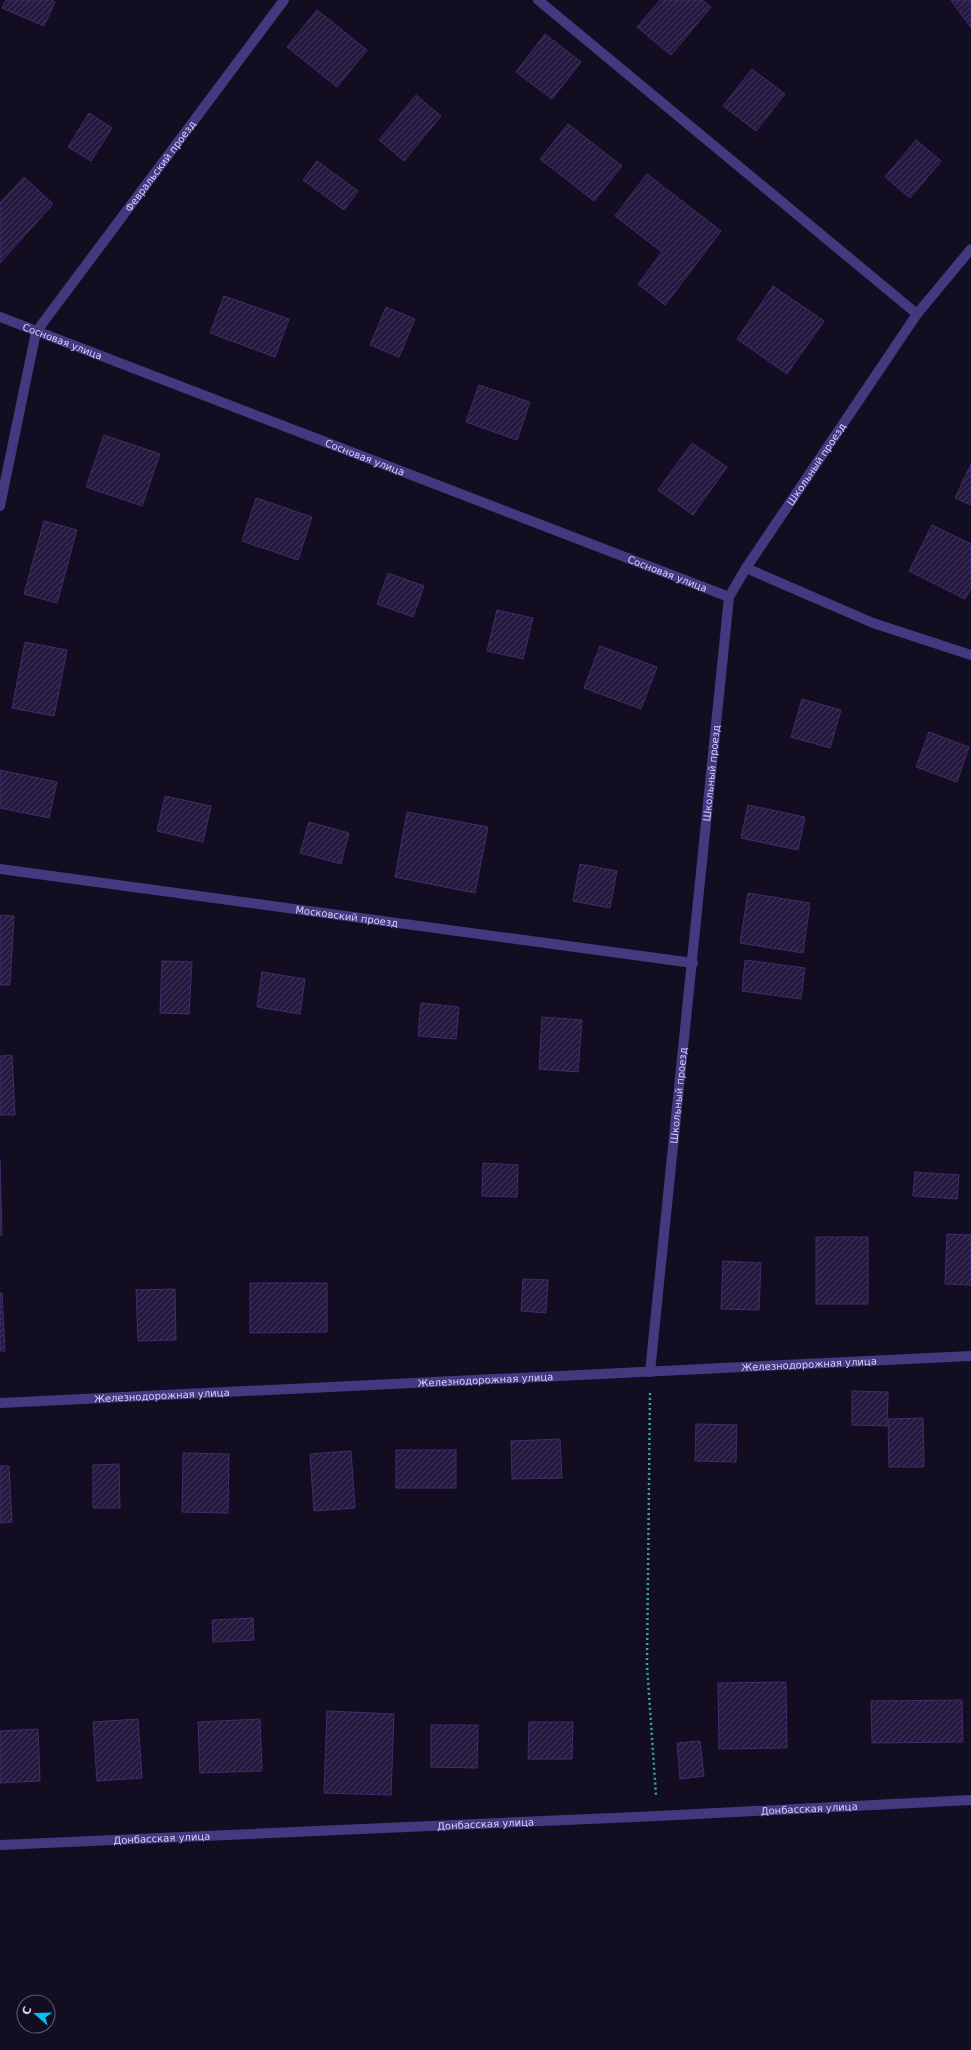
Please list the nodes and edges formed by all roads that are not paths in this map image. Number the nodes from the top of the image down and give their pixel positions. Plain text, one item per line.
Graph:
1 (284, 0) edge
2 (538, 0) edge
3 (971, 249) edge
4 (917, 314) junction
5 (0, 317) edge
6 (36, 332) junction
7 (0, 506) edge
8 (746, 568) junction
9 (730, 596) junction
10 (971, 655) edge
11 (0, 869) edge
12 (693, 963) junction
13 (971, 1356) edge
14 (650, 1372) junction
15 (0, 1403) edge
16 (971, 1800) edge
17 (0, 1845) edge

1 - 6 street, Февральский проезд
2 - 4 street
3 - 4 street, Школьный проезд
4 - 8 street, Школьный проезд
5 - 6 street, Сосновая улица
6 - 7 street
6 - 9 street, Сосновая улица
8 - 9 street, Школьный проезд
8 - 10 street
9 - 12 street, Школьный проезд
11 - 12 street, Московский проезд
12 - 14 street, Школьный проезд
13 - 14 street, Железнодорожная улица
14 - 15 street, Железнодорожная улица
16 - 17 street, Донбасская улица

